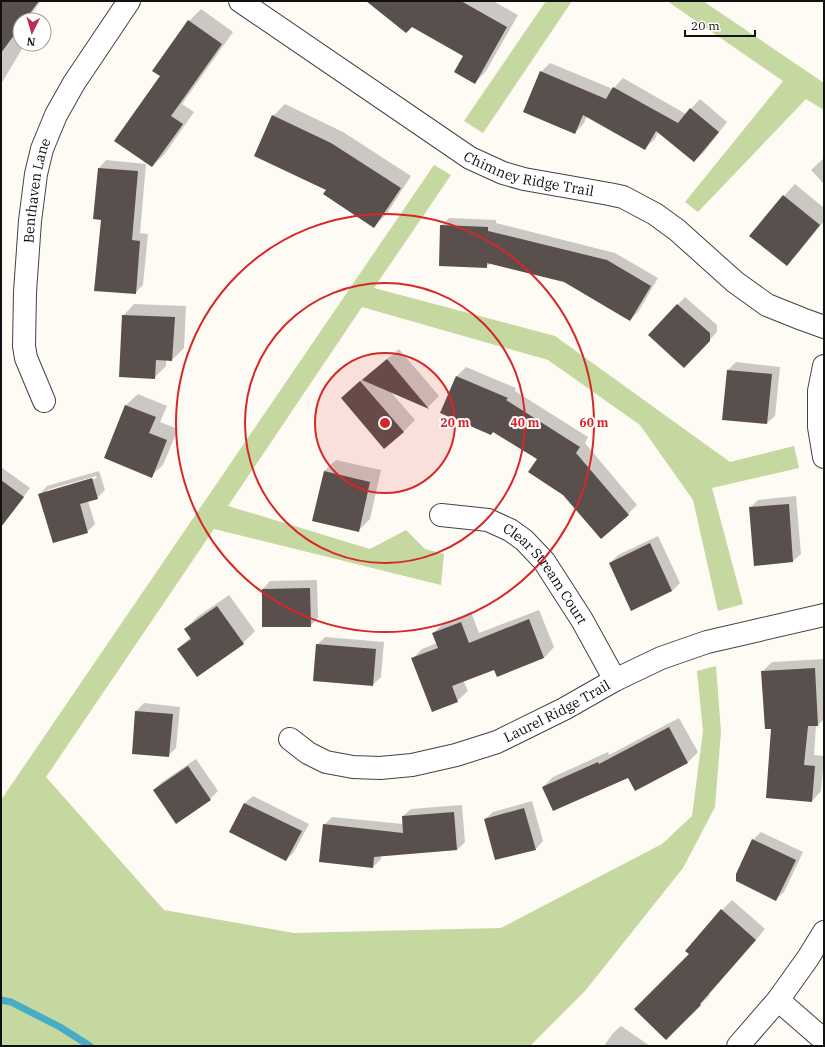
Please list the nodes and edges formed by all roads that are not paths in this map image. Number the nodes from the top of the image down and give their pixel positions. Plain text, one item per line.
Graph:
1 (129, 1) edge
2 (240, 1) edge
3 (824, 327) edge
4 (824, 366) edge
5 (44, 401) dead end
6 (824, 457) edge
7 (441, 514) dead end
8 (824, 615) edge
9 (615, 680) junction
10 (290, 739) dead end
11 (824, 932) edge
12 (778, 1000) junction
13 (824, 1040) edge
14 (738, 1046) edge

1 - 5 street, Benthaven Lane
2 - 3 street, Chimney Ridge Trail
4 - 6 street
7 - 9 street, Clear Stream Court
8 - 9 street, Laurel Ridge Trail
9 - 10 street, Laurel Ridge Trail
11 - 12 street
12 - 13 street
12 - 14 street

